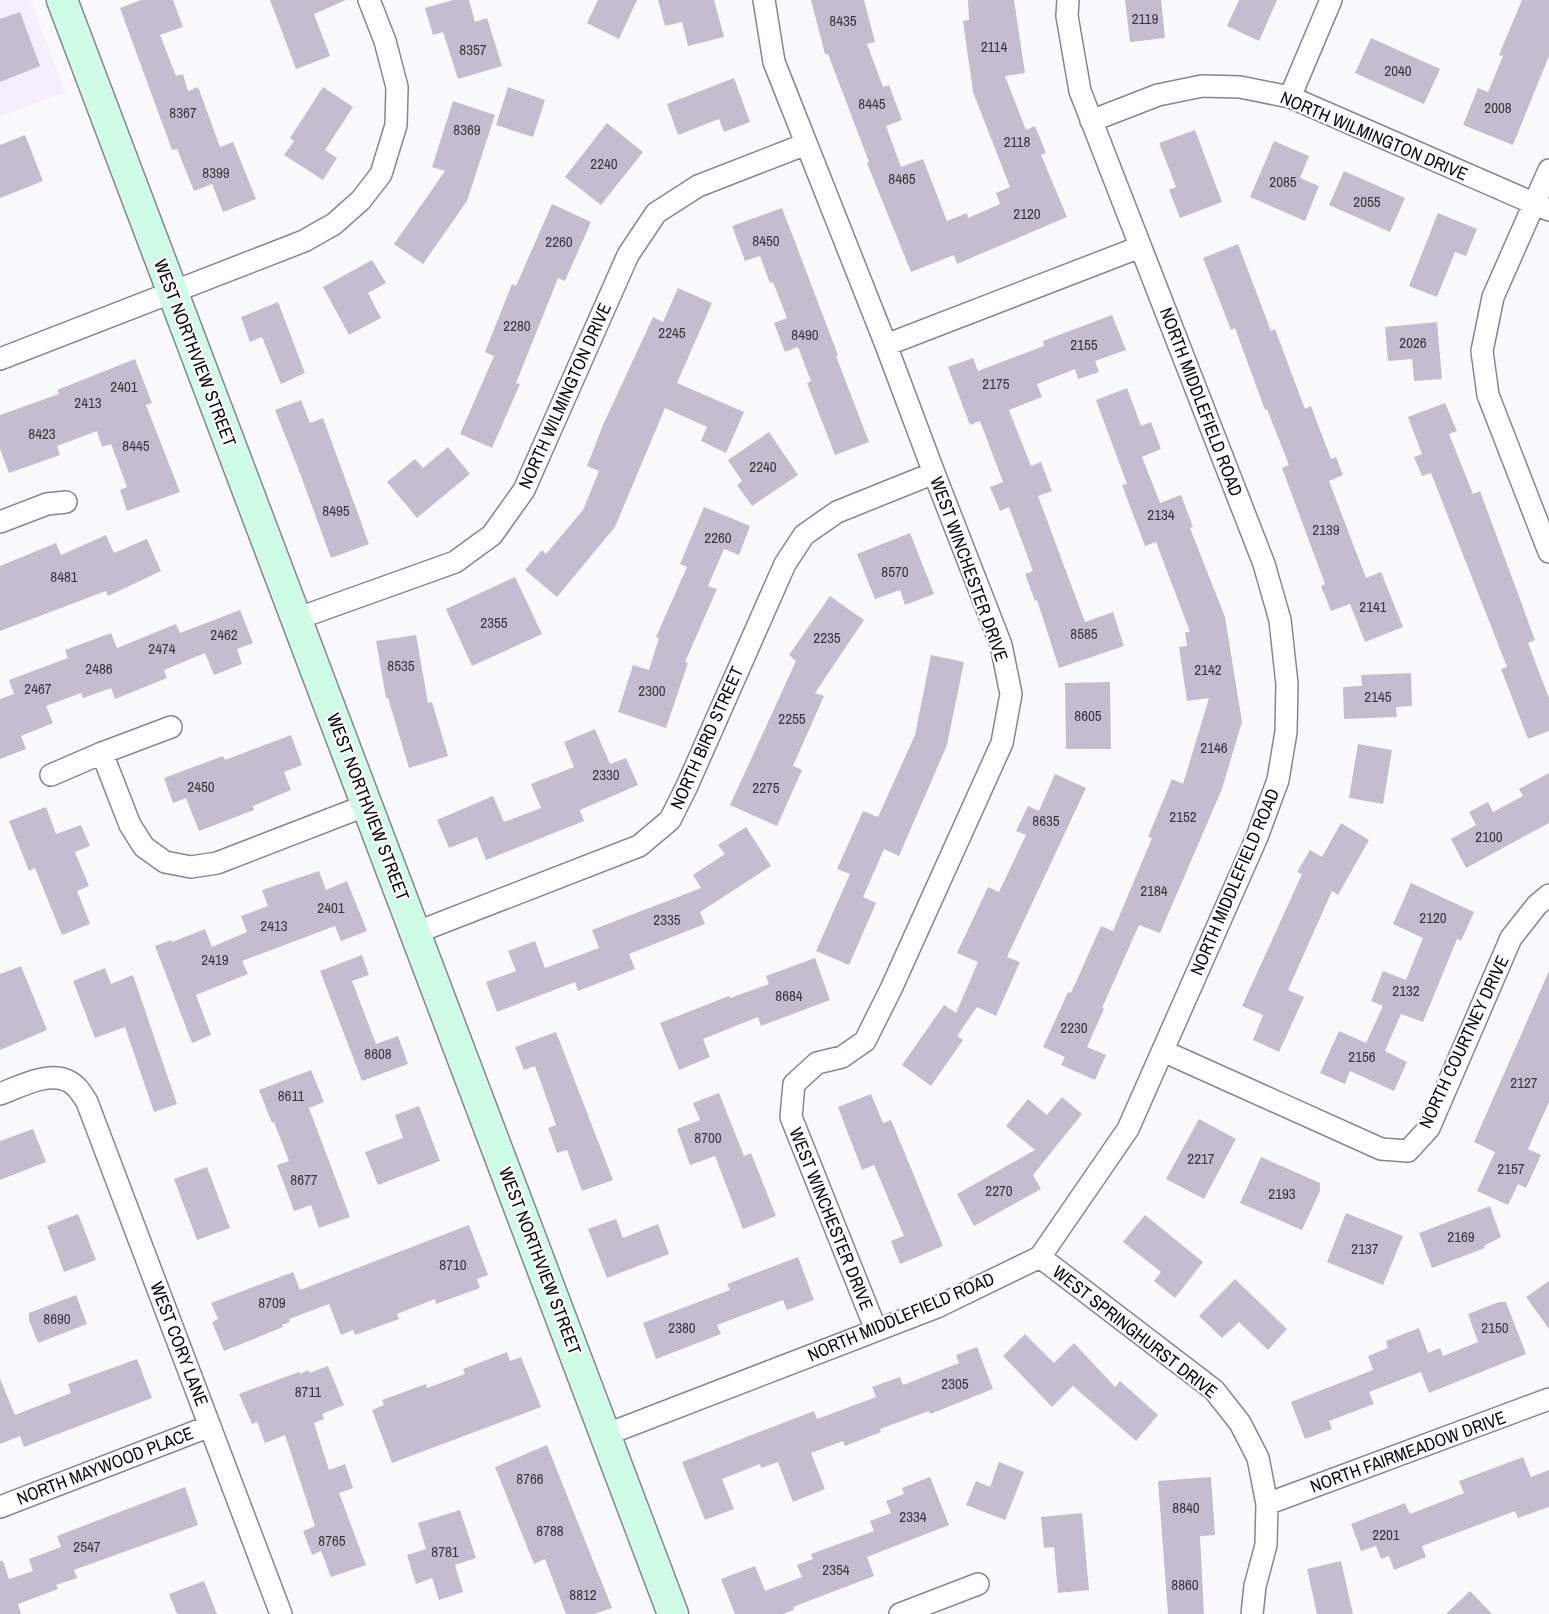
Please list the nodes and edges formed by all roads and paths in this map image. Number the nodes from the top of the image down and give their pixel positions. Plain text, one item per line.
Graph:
1 (62, 0) edge
2 (369, 0) edge
3 (764, 0) edge
4 (1068, 0) edge
5 (1331, 0) edge
6 (1290, 96) junction
7 (1091, 122) junction
8 (806, 144) junction
9 (1549, 170) edge
10 (1542, 207) edge
11 (1140, 247) junction
12 (172, 292) junction
13 (886, 345) junction
14 (0, 359) edge
15 (934, 473) junction
16 (66, 502) dead end
17 (0, 522) edge
18 (1549, 552) edge
19 (296, 619) junction
20 (171, 727) dead end
21 (102, 753) junction
22 (51, 775) dead end
23 (367, 805) junction
24 (1549, 895) edge
25 (415, 933) junction
26 (1163, 1051) junction
27 (0, 1094) edge
28 (1040, 1257) junction
29 (876, 1330) junction
30 (1549, 1399) edge
31 (210, 1426) junction
32 (605, 1435) junction
33 (1267, 1504) junction
34 (0, 1507) edge
35 (978, 1584) dead end
36 (281, 1614) edge
37 (673, 1614) edge
38 (900, 1614) edge
39 (1252, 1614) edge

1 - 12 street, WEST NORTHVIEW STREET
2 - 12 street
3 - 8 street, WEST WINCHESTER DRIVE
4 - 7 street, NORTH MIDDLEFIELD ROAD
5 - 6 street
6 - 7 street, NORTH WILMINGTON DRIVE
6 - 10 street, NORTH WILMINGTON DRIVE
7 - 11 street, NORTH MIDDLEFIELD ROAD
8 - 13 street, WEST WINCHESTER DRIVE
8 - 19 street, NORTH WILMINGTON DRIVE
9 - 10 street
10 - 18 street
11 - 13 street
11 - 26 street, NORTH MIDDLEFIELD ROAD
12 - 14 street
12 - 19 street, WEST NORTHVIEW STREET
13 - 15 street, WEST WINCHESTER DRIVE
15 - 25 street, NORTH BIRD STREET
15 - 29 street, WEST WINCHESTER DRIVE
16 - 17 street
19 - 23 street, WEST NORTHVIEW STREET
20 - 21 street
21 - 22 street
21 - 23 street
23 - 25 street, WEST NORTHVIEW STREET
24 - 26 street, NORTH COURTNEY DRIVE
25 - 32 street, WEST NORTHVIEW STREET
26 - 28 street, NORTH MIDDLEFIELD ROAD
27 - 31 street, WEST CORY LANE
28 - 29 street, NORTH MIDDLEFIELD ROAD
28 - 33 street, WEST SPRINGHURST DRIVE
29 - 32 street, NORTH MIDDLEFIELD ROAD
30 - 33 street, NORTH FAIRMEADOW DRIVE
31 - 34 street, NORTH MAYWOOD PLACE
31 - 36 street, WEST CORY LANE
32 - 37 street, WEST NORTHVIEW STREET
33 - 39 street, WEST SPRINGHURST DRIVE
35 - 38 street

